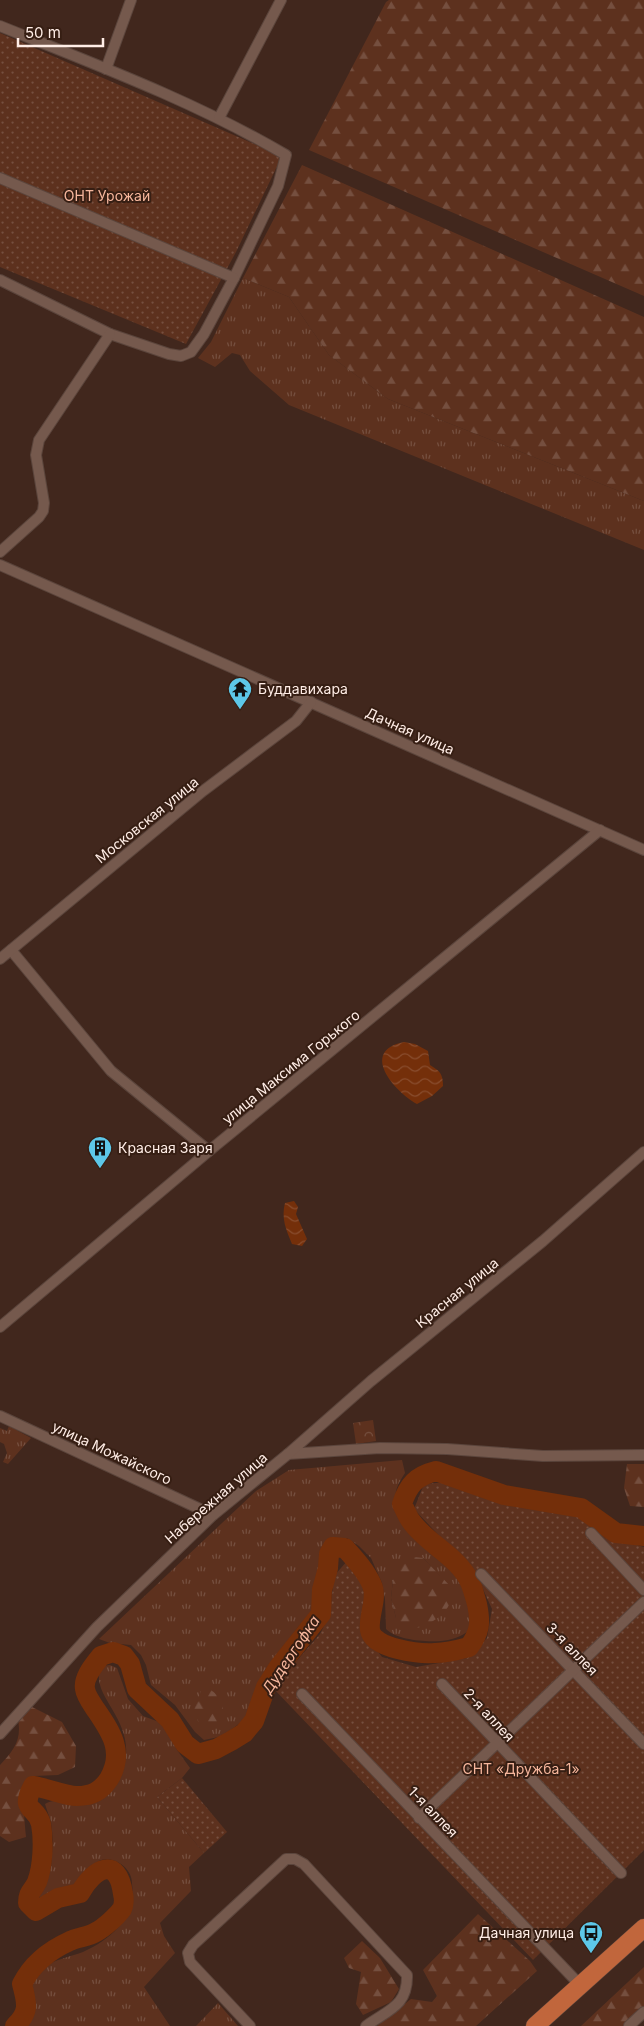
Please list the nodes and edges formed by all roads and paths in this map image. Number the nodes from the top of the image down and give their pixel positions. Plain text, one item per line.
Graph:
1 (131, 0) edge
2 (281, 0) edge
3 (0, 26) edge
4 (106, 69) junction
5 (219, 118) junction
6 (0, 178) edge
7 (234, 278) junction
8 (0, 280) edge
9 (110, 334) junction
10 (0, 552) edge
11 (0, 565) edge
12 (311, 702) junction
13 (600, 830) junction
14 (644, 850) edge
15 (11, 950) junction
16 (0, 959) edge
17 (210, 1151) junction
18 (644, 1152) edge
19 (0, 1327) edge
20 (0, 1416) edge
21 (288, 1454) junction
22 (644, 1455) edge
23 (213, 1515) junction
24 (591, 1533) dead end
25 (481, 1574) dead end
26 (644, 1590) edge
27 (644, 1602) edge
28 (574, 1671) junction
29 (442, 1684) dead end
30 (302, 1694) dead end
31 (0, 1734) edge
32 (498, 1744) junction
33 (644, 1744) edge
34 (419, 1818) junction
35 (620, 1873) dead end
36 (644, 1928) edge
37 (581, 1986) junction
38 (644, 2012) edge
39 (250, 2026) edge
40 (366, 2026) edge
41 (535, 2026) edge
42 (629, 2026) edge

1 - 4 street
2 - 5 street
3 - 4 street
4 - 5 street
5 - 7 street
6 - 7 street
7 - 9 street
8 - 9 street
9 - 10 street
11 - 12 street, Дачная улица
12 - 13 street, Дачная улица
12 - 15 street, Московская улица
13 - 14 street, Дачная улица
13 - 17 street, улица Максима Горького
15 - 16 street, Московская улица
15 - 17 street
17 - 19 street, улица Максима Горького
18 - 21 street, Красная улица
20 - 23 street, улица Можайского
21 - 22 street, Набережная улица
21 - 23 street, Набережная улица
23 - 31 street, Набережная улица
24 - 26 street
25 - 28 street, 3-я аллея
27 - 28 street
28 - 32 street
28 - 33 street, 3-я аллея
29 - 32 street, 2-я аллея
30 - 34 street, 1-я аллея
32 - 34 street
32 - 35 street, 2-я аллея
34 - 37 street, 1-я аллея
36 - 37 highway
37 - 41 highway
38 - 42 street
39 - 40 street

